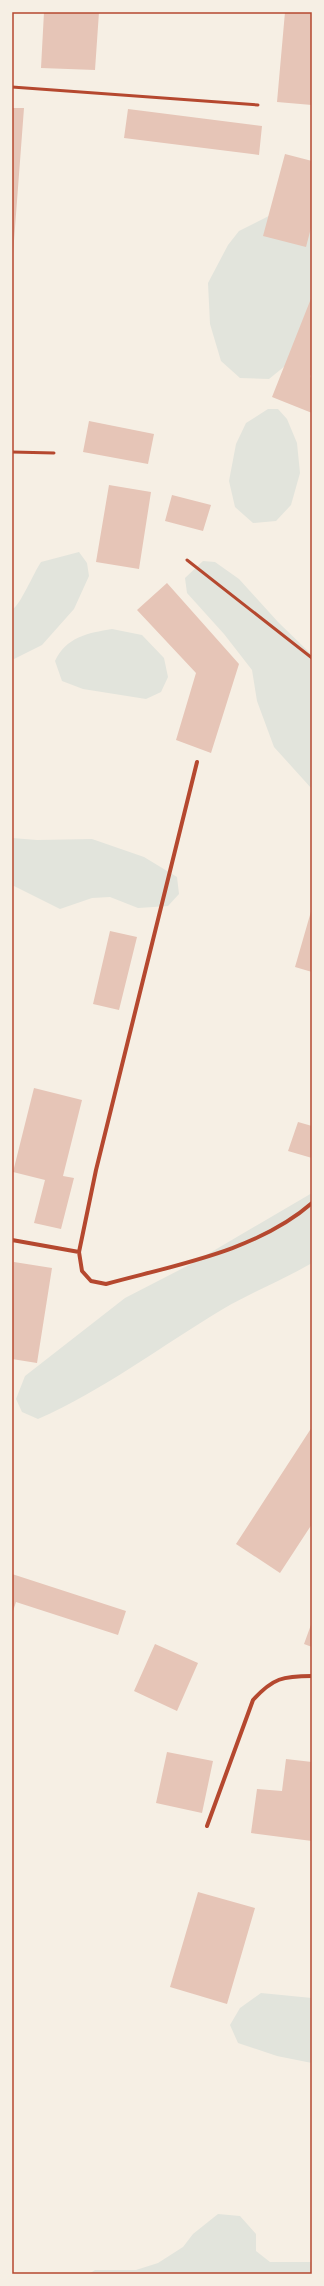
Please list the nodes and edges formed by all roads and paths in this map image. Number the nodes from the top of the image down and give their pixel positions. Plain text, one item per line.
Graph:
1 (12, 87) edge
2 (258, 104) dead end
3 (12, 452) edge
4 (54, 453) dead end
5 (187, 560) dead end
6 (312, 658) edge
7 (197, 762) dead end
8 (312, 1203) edge
9 (12, 1240) edge
10 (79, 1252) junction
11 (312, 1676) edge
12 (207, 1826) dead end

1 - 2 lane
3 - 4 lane
5 - 6 lane
7 - 10 street
8 - 10 street
9 - 10 street
11 - 12 street

